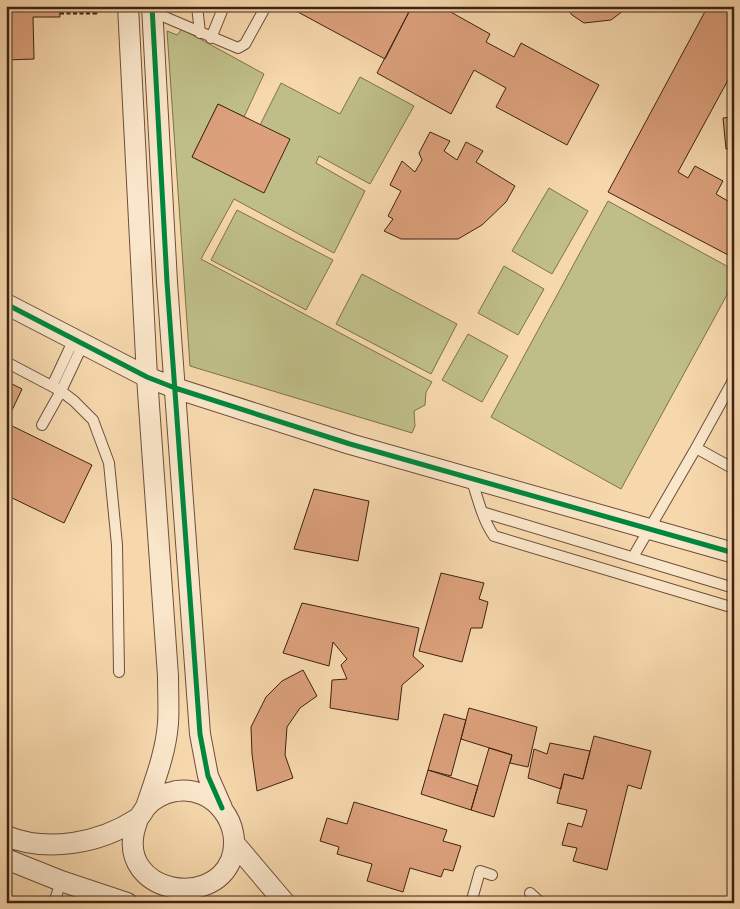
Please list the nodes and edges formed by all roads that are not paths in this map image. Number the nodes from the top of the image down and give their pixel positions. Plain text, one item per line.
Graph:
1 (197, 6) edge
2 (224, 6) edge
3 (266, 6) edge
4 (152, 9) edge
5 (126, 17) edge
6 (200, 33) junction
7 (153, 35) junction
8 (211, 38) junction
9 (139, 202) junction
10 (163, 202) junction
11 (6, 304) edge
12 (79, 341) junction
13 (6, 362) edge
14 (148, 377) junction
15 (734, 379) edge
16 (56, 388) junction
17 (175, 388) junction
18 (42, 425) dead end
19 (696, 448) junction
20 (734, 469) edge
21 (471, 478) junction
22 (482, 512) junction
23 (650, 529) junction
24 (734, 553) edge
25 (633, 557) junction
26 (734, 588) edge
27 (734, 608) edge
28 (119, 672) dead end
29 (222, 808) junction
30 (142, 812) junction
31 (6, 836) edge
32 (235, 844) junction
33 (6, 859) edge
34 (492, 875) dead end
35 (61, 881) junction
36 (530, 893) dead end
37 (174, 898) edge
38 (54, 903) edge
39 (126, 903) edge
40 (285, 903) edge
41 (471, 903) edge
42 (541, 903) edge

1 - 6 lane
2 - 8 lane
3 - 8 lane
4 - 6 lane
4 - 7 street
5 - 7 street
5 - 9 street
6 - 8 lane
7 - 10 street
9 - 10 street
9 - 14 street
10 - 17 street
11 - 12 street
12 - 14 street
12 - 16 lane
13 - 16 lane
14 - 17 street
14 - 30 street
15 - 19 lane
16 - 18 lane
16 - 28 lane
17 - 21 street
17 - 29 street
19 - 20 lane
19 - 23 lane
21 - 22 lane
21 - 23 street
22 - 25 lane
22 - 27 lane
23 - 24 street
23 - 25 lane
25 - 26 lane
29 - 30 street
29 - 32 street
30 - 31 street
30 - 37 street
32 - 37 street
32 - 40 street
33 - 35 street
34 - 41 lane
35 - 38 lane
35 - 39 street
36 - 42 lane

